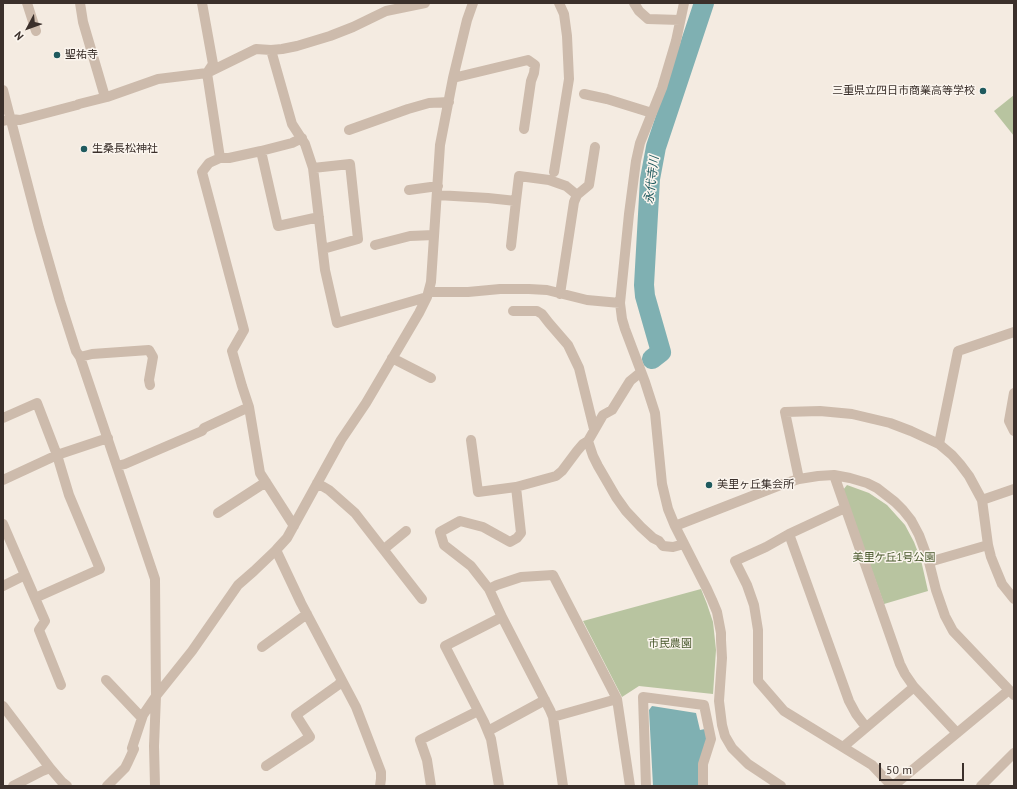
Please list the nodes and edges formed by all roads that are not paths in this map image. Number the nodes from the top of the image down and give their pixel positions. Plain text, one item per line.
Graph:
1 (27, 3) edge
2 (80, 3) edge
3 (202, 3) edge
4 (425, 3) edge
5 (473, 3) edge
6 (559, 3) edge
7 (634, 3) edge
8 (684, 3) edge
9 (680, 20) junction
10 (36, 30) dead end
11 (271, 50) junction
12 (207, 73) junction
13 (454, 78) junction
14 (3, 90) edge
15 (584, 94) dead end
16 (105, 97) junction
17 (449, 102) junction
18 (652, 113) junction
19 (7, 120) edge
20 (349, 130) dead end
21 (524, 130) dead end
22 (302, 138) junction
23 (595, 147) dead end
24 (261, 151) junction
25 (220, 158) junction
26 (313, 168) junction
27 (554, 172) dead end
28 (409, 190) dead end
29 (437, 190) junction
30 (577, 195) junction
31 (516, 201) junction
32 (319, 217) junction
33 (434, 235) junction
34 (375, 245) dead end
35 (511, 246) dead end
36 (323, 248) junction
37 (428, 294) junction
38 (560, 294) junction
39 (620, 303) junction
40 (513, 311) dead end
41 (1014, 332) edge
42 (80, 357) junction
43 (392, 358) junction
44 (641, 372) junction
45 (431, 378) dead end
46 (150, 385) dead end
47 (1014, 393) edge
48 (249, 407) junction
49 (3, 418) edge
50 (594, 429) junction
51 (1014, 431) edge
52 (108, 438) junction
53 (471, 440) dead end
54 (588, 441) junction
55 (939, 444) junction
56 (57, 455) junction
57 (117, 466) junction
58 (834, 475) junction
59 (799, 479) junction
60 (3, 480) edge
61 (266, 482) junction
62 (317, 483) junction
63 (516, 487) junction
64 (1014, 489) edge
65 (982, 500) junction
66 (845, 508) junction
67 (218, 512) dead end
68 (3, 524) edge
69 (294, 526) junction
70 (675, 526) junction
71 (406, 531) dead end
72 (789, 534) junction
73 (684, 544) junction
74 (988, 545) junction
75 (384, 549) junction
76 (276, 550) junction
77 (929, 562) junction
78 (25, 575) junction
79 (3, 586) edge
80 (489, 589) junction
81 (35, 598) junction
82 (422, 599) dead end
83 (1014, 599) edge
84 (307, 614) junction
85 (502, 617) junction
86 (262, 647) dead end
87 (106, 680) dead end
88 (342, 681) junction
89 (61, 685) dead end
90 (914, 687) junction
91 (1012, 693) edge
92 (156, 696) junction
93 (617, 699) junction
94 (545, 700) junction
95 (4, 710) edge
96 (478, 711) junction
97 (553, 717) junction
98 (142, 718) junction
99 (866, 727) junction
100 (488, 731) junction
101 (958, 733) junction
102 (843, 747) junction
103 (1014, 753) edge
104 (266, 766) dead end
105 (50, 768) junction
106 (13, 786) edge
107 (67, 786) edge
108 (107, 786) edge
109 (155, 786) edge
110 (380, 786) edge
111 (431, 786) edge
112 (499, 786) edge
113 (563, 786) edge
114 (630, 786) edge
115 (646, 786) edge
116 (704, 786) edge
117 (781, 786) edge
118 (892, 786) edge
119 (981, 786) edge

1 - 10 street
2 - 16 street
3 - 12 street
4 - 11 street
5 - 13 street
6 - 27 street
7 - 9 street
8 - 9 street
9 - 18 street
11 - 12 street
11 - 22 street
12 - 16 street
12 - 25 street
13 - 17 street
13 - 21 street
14 - 19 street
15 - 18 street
16 - 19 street
17 - 20 street
17 - 29 street
18 - 39 street
19 - 42 street
22 - 24 street
22 - 26 street
23 - 30 street
24 - 25 street
24 - 32 street
25 - 48 street
26 - 32 street
26 - 36 street
28 - 29 street
29 - 31 street
29 - 33 street
30 - 31 street
30 - 38 street
31 - 35 street
32 - 36 street
33 - 34 street
33 - 37 street
36 - 37 street
37 - 38 street
37 - 43 street
38 - 39 street
39 - 44 street
40 - 50 street
41 - 55 street
42 - 46 street
42 - 52 street
43 - 45 street
43 - 62 street
44 - 50 street
44 - 70 street
47 - 51 street
48 - 57 street
48 - 61 street
49 - 56 street
50 - 54 street
52 - 56 street
52 - 57 street
53 - 63 street
54 - 63 street
54 - 73 street
55 - 59 street
55 - 65 street
56 - 60 street
56 - 81 street
57 - 92 street
58 - 59 street
58 - 66 street
58 - 77 street
59 - 70 street
61 - 67 street
61 - 69 street
62 - 69 street
62 - 75 street
63 - 80 street
64 - 65 street
65 - 74 street
66 - 72 street
66 - 90 street
68 - 78 street
69 - 76 street
70 - 73 street
71 - 75 street
72 - 99 street
72 - 102 street
73 - 117 street
74 - 77 street
74 - 83 street
75 - 82 street
76 - 84 street
76 - 92 street
77 - 91 street
78 - 79 street
78 - 81 street
80 - 85 street
80 - 93 street
81 - 89 street
84 - 86 street
84 - 88 street
85 - 94 street
85 - 96 street
87 - 98 street
88 - 104 street
88 - 110 street
90 - 99 street
90 - 101 street
91 - 101 street
92 - 98 street
92 - 109 street
93 - 97 street
93 - 114 street
94 - 97 street
94 - 100 street
95 - 105 street
96 - 100 street
96 - 111 street
97 - 113 street
98 - 108 street
99 - 102 street
100 - 112 street
101 - 118 street
102 - 118 street
103 - 119 street
105 - 106 street
105 - 107 street
115 - 116 street

